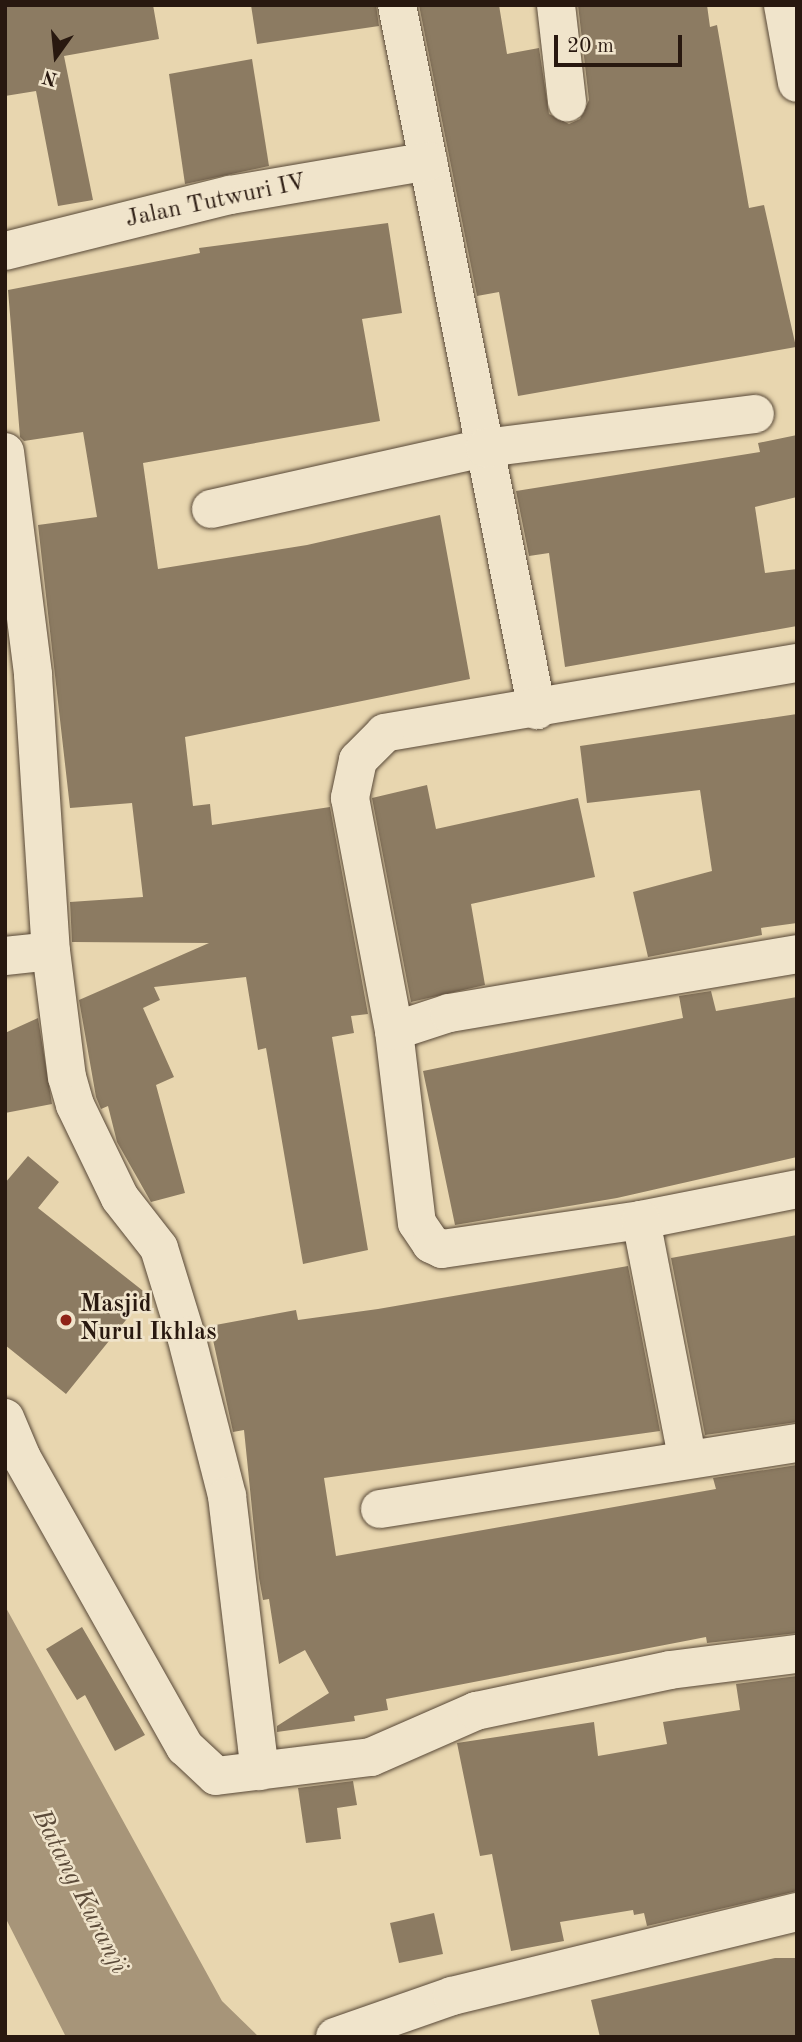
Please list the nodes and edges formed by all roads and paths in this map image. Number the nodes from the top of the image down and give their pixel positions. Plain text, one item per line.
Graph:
1 (397, 5) edge
2 (556, 5) edge
3 (783, 5) edge
4 (797, 83) edge
5 (567, 102) dead end
6 (428, 161) junction
7 (5, 251) edge
8 (755, 414) dead end
9 (485, 448) junction
10 (5, 452) edge
11 (211, 509) dead end
12 (797, 663) edge
13 (19, 675) edge
14 (537, 709) junction
15 (51, 951) junction
16 (797, 954) edge
17 (5, 956) edge
18 (394, 1031) junction
19 (797, 1189) edge
20 (640, 1220) junction
21 (5, 1418) edge
22 (797, 1443) edge
23 (687, 1456) junction
24 (380, 1509) dead end
25 (797, 1654) edge
26 (260, 1771) junction
27 (797, 1912) edge
28 (335, 2037) edge

1 - 6 street
2 - 5 street
3 - 4 street
6 - 7 street, Jalan Tutwuri IV
6 - 9 street
8 - 9 street
9 - 11 street
9 - 14 street
10 - 13 street
12 - 14 street
13 - 15 street
14 - 18 street
15 - 17 street
15 - 26 street
16 - 18 street
18 - 20 street
19 - 20 street
20 - 23 street
21 - 26 street
22 - 23 street
23 - 24 street
25 - 26 street
27 - 28 street

